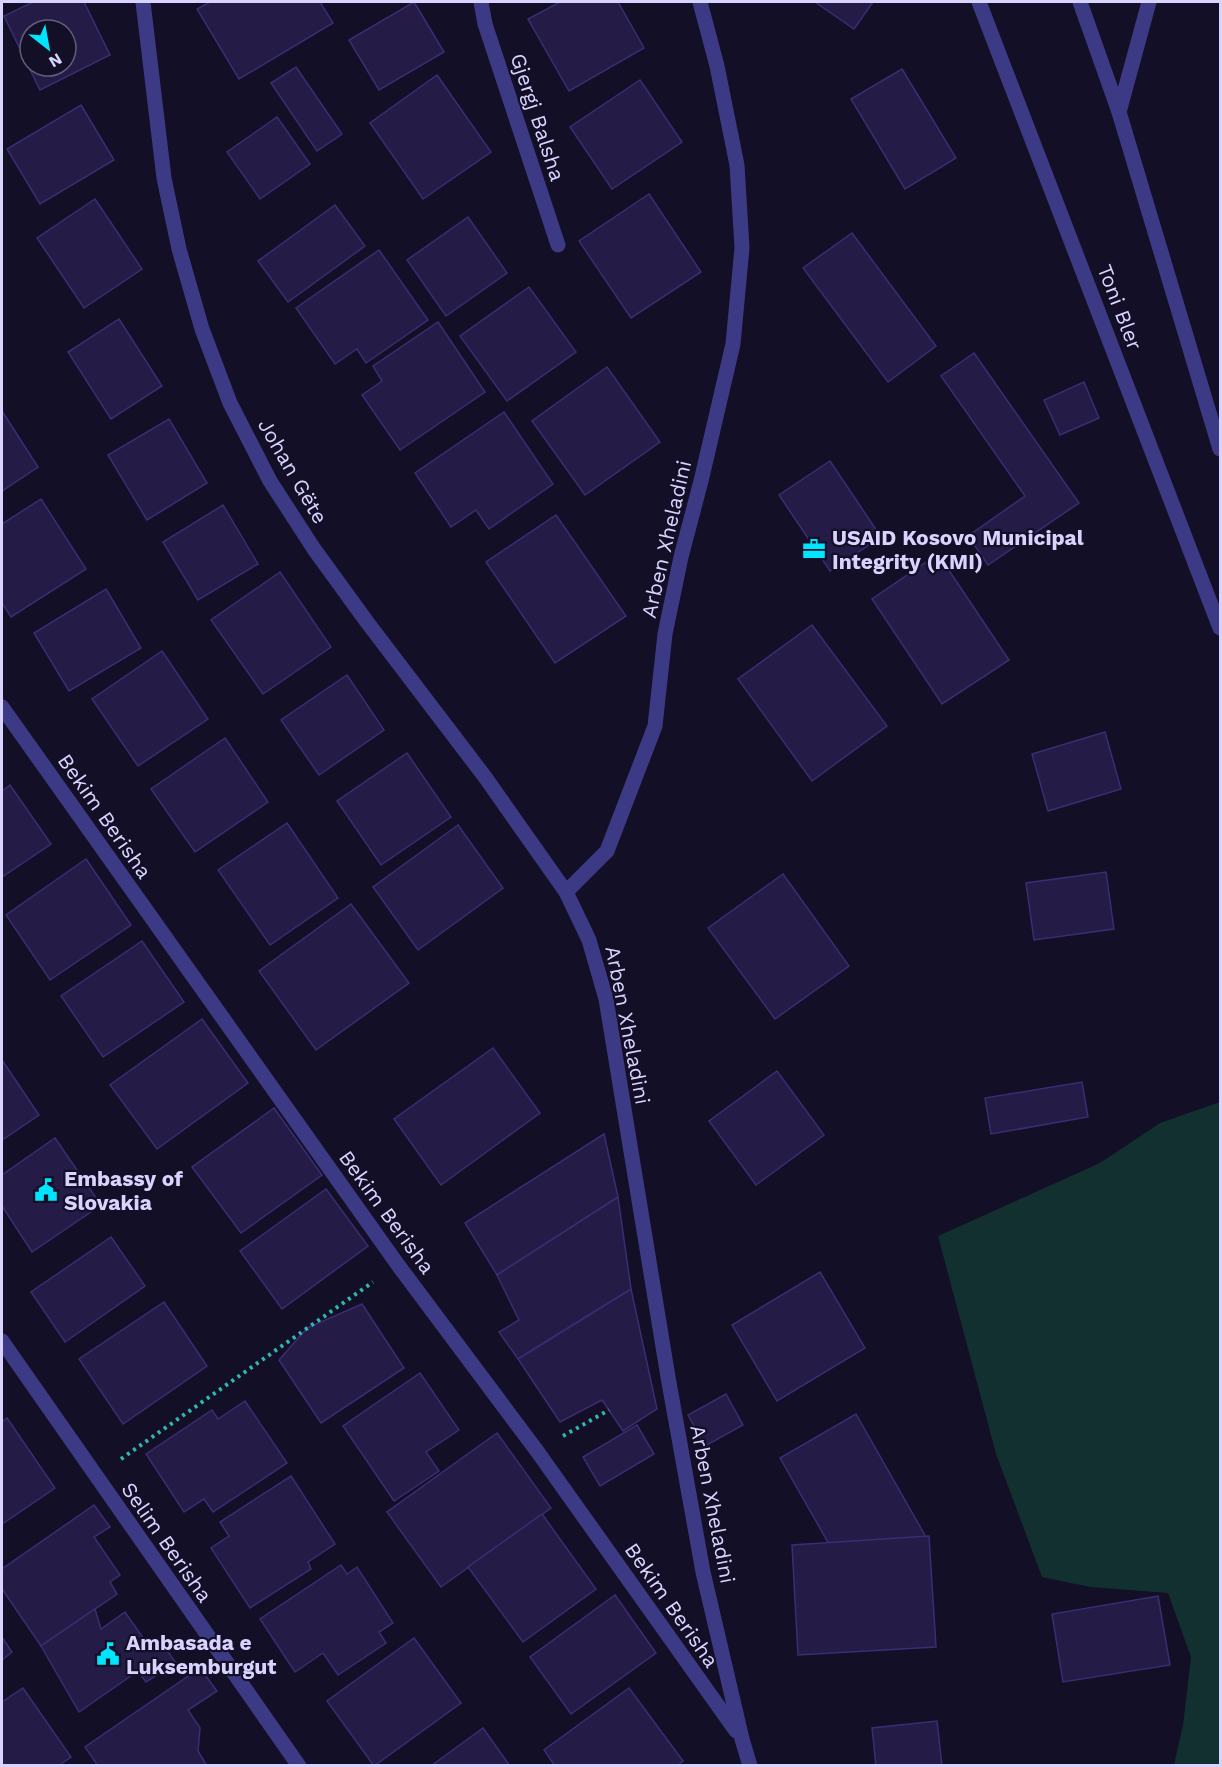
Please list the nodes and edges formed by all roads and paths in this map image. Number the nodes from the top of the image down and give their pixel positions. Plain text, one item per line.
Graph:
1 (143, 2) edge
2 (481, 2) edge
3 (700, 2) edge
4 (979, 2) edge
5 (1080, 2) edge
6 (1149, 2) edge
7 (1119, 112) junction
8 (558, 245) dead end
9 (1221, 448) edge
10 (1221, 628) edge
11 (2, 707) edge
12 (566, 892) junction
13 (398, 1264) junction
14 (2, 1341) edge
15 (609, 1410) dead end
16 (537, 1451) junction
17 (95, 1477) junction
18 (742, 1739) junction
19 (299, 1766) edge
20 (750, 1766) edge

1 - 12 street, Johan Gëte
2 - 8 street, Gjergj Balsha
3 - 12 street, Arben Xheladini
4 - 10 street, Toni Bler
5 - 7 street
6 - 7 street
7 - 9 street
11 - 13 street, Bekim Berisha
12 - 18 street, Arben Xheladini
13 - 16 street, Bekim Berisha
13 - 17 path
14 - 17 street, Selim Berisha
15 - 16 path
16 - 18 street, Bekim Berisha
17 - 19 street, Selim Berisha
18 - 20 street, Arben Xheladini

